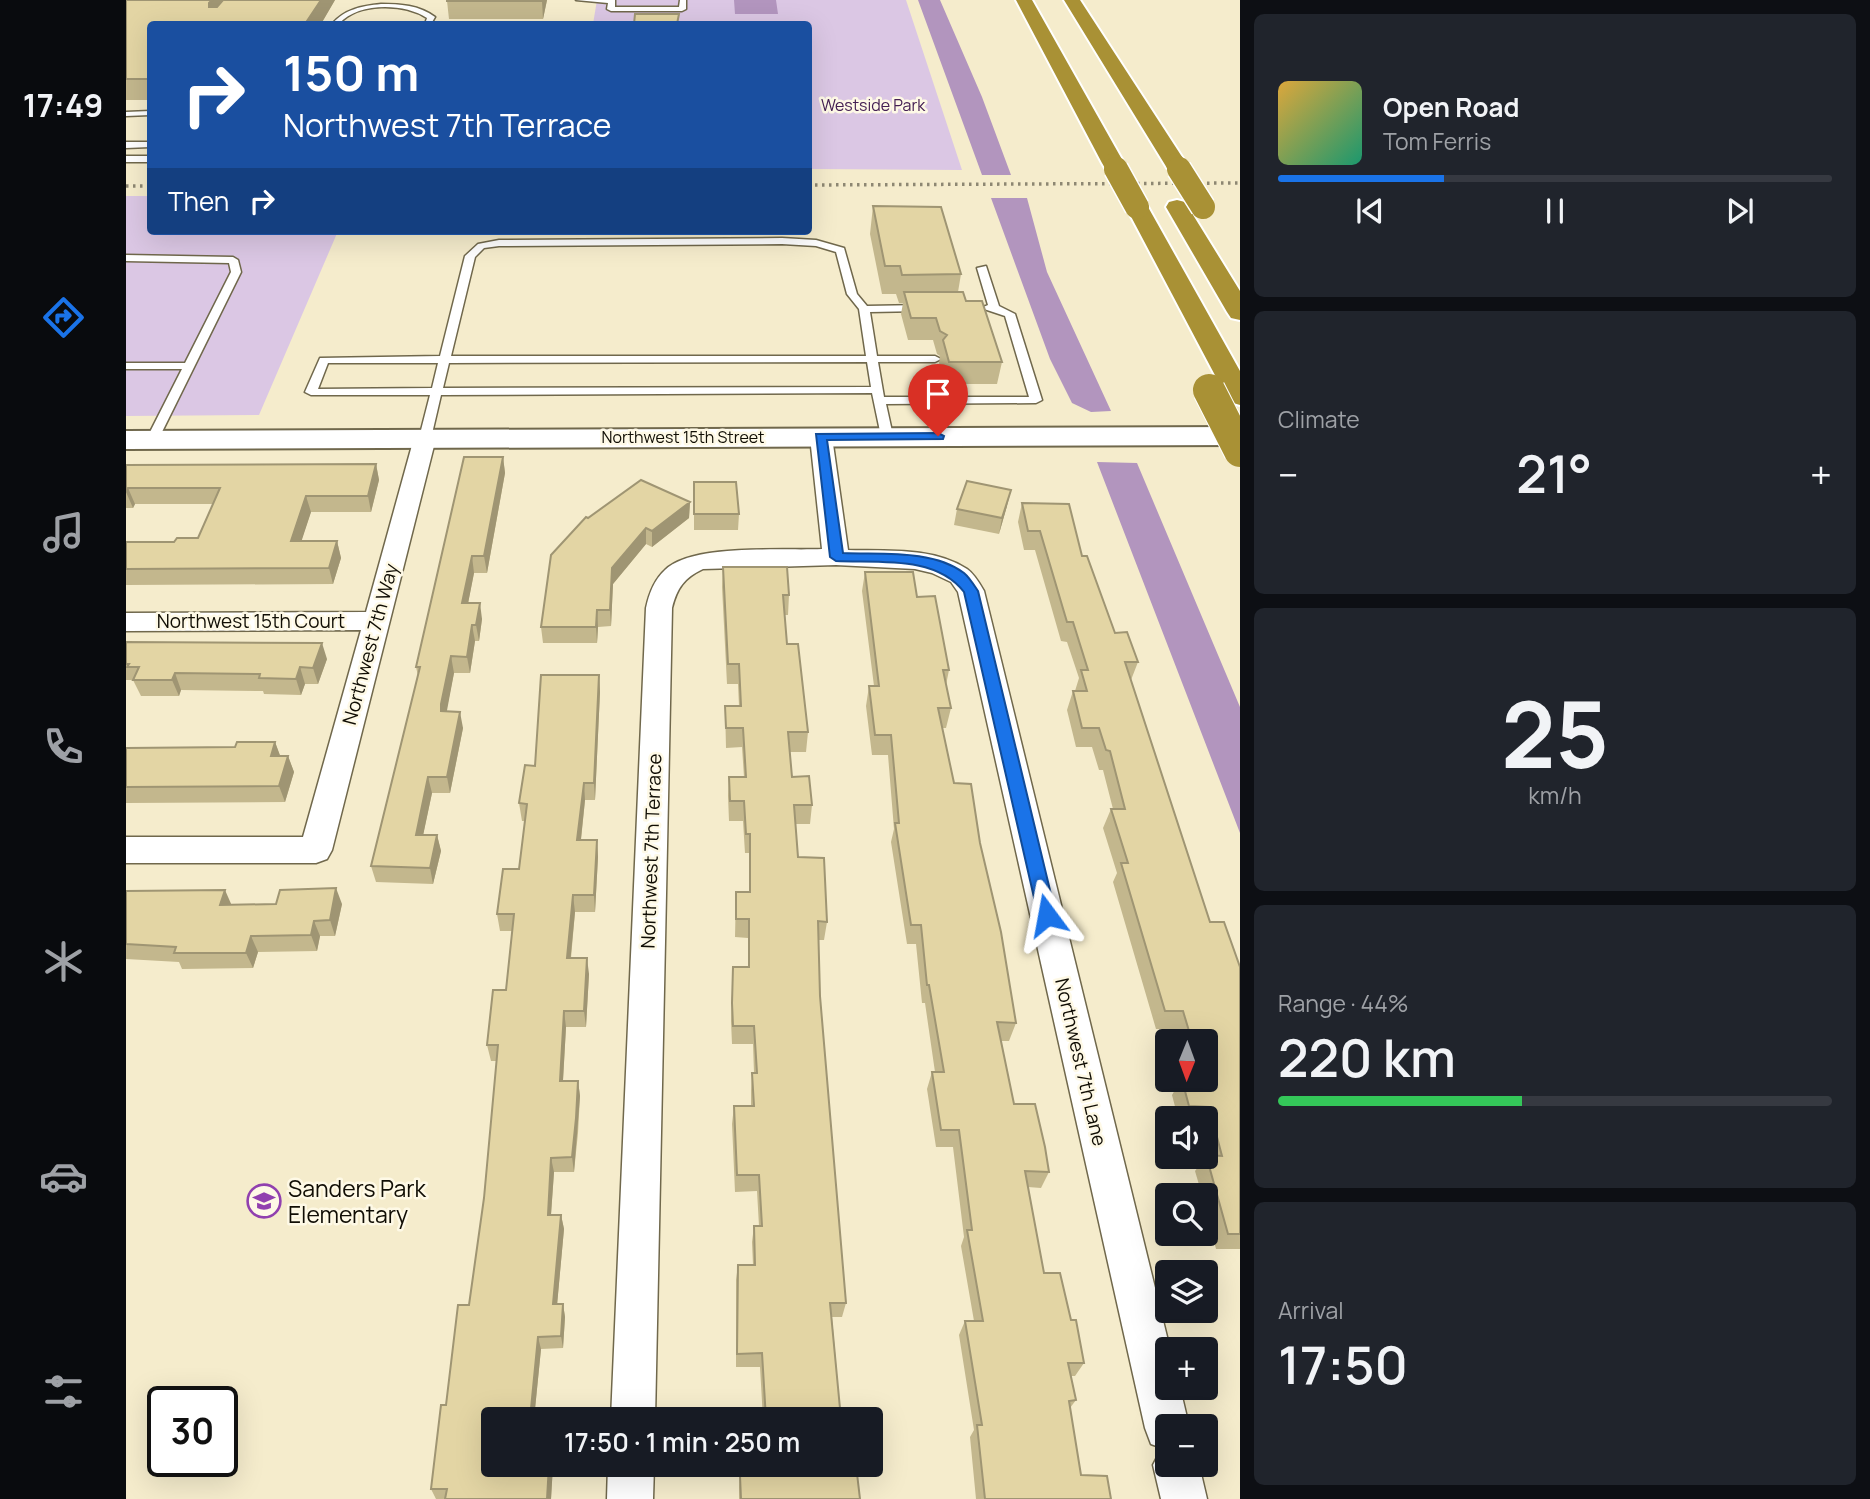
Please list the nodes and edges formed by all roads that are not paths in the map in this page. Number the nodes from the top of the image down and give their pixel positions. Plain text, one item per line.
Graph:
1 (579, 0) edge
2 (683, 0) edge
3 (1007, 0) edge
4 (1024, 0) edge
5 (1054, 0) edge
6 (1072, 0) edge
7 (611, 7) edge
8 (337, 21) edge
9 (429, 21) edge
10 (147, 113) edge
11 (126, 114) edge
12 (1130, 128) dead end
13 (126, 145) edge
14 (147, 145) edge
15 (126, 159) edge
16 (147, 159) edge
17 (1102, 163) junction
18 (1151, 163) dead end
19 (1234, 257) dead end
20 (126, 258) edge
21 (982, 268) dead end
22 (929, 308) edge
23 (968, 308) edge
24 (995, 308) junction
25 (864, 309) junction
26 (1240, 312) edge
27 (445, 359) junction
28 (872, 359) junction
29 (935, 359) dead end
30 (126, 366) edge
31 (189, 366) junction
32 (438, 391) junction
33 (1228, 392) edge
34 (878, 396) junction
35 (887, 436) junction
36 (1240, 436) edge
37 (821, 437) junction
38 (425, 438) junction
39 (139, 440) edge
40 (1240, 451) edge
41 (836, 557) junction
42 (376, 621) junction
43 (126, 622) edge
44 (126, 850) edge
45 (633, 1407) edge
46 (1164, 1414) edge
47 (631, 1477) edge
48 (1179, 1477) edge
49 (630, 1499) edge
50 (1184, 1499) edge

1 - 7 lane
2 - 7 lane
3 - 17 highway
4 - 17 highway
5 - 12 highway
6 - 19 highway, bridge
8 - 9 lane
10 - 11 lane
13 - 14 lane
15 - 16 lane
17 - 33 highway
18 - 26 highway
20 - 31 lane
21 - 24 lane
22 - 25 lane
23 - 24 lane
24 - 34 lane
25 - 27 lane
25 - 28 lane
27 - 28 lane
27 - 32 lane
27 - 32 lane
28 - 29 lane
28 - 34 lane
30 - 31 lane
31 - 39 lane
32 - 34 lane
32 - 38 lane
33 - 40 highway, bridge
34 - 35 lane
35 - 36 street, Northwest 15th Street
35 - 37 street, Northwest 15th Street
37 - 38 street, Northwest 15th Street
37 - 41 street
38 - 39 street, Northwest 15th Street
38 - 42 street, Northwest 7th Way
41 - 45 street, Northwest 7th Terrace
41 - 46 street, Northwest 7th Lane
42 - 43 street, Northwest 15th Court
42 - 44 street, Northwest 7th Way
47 - 49 street
48 - 50 street

